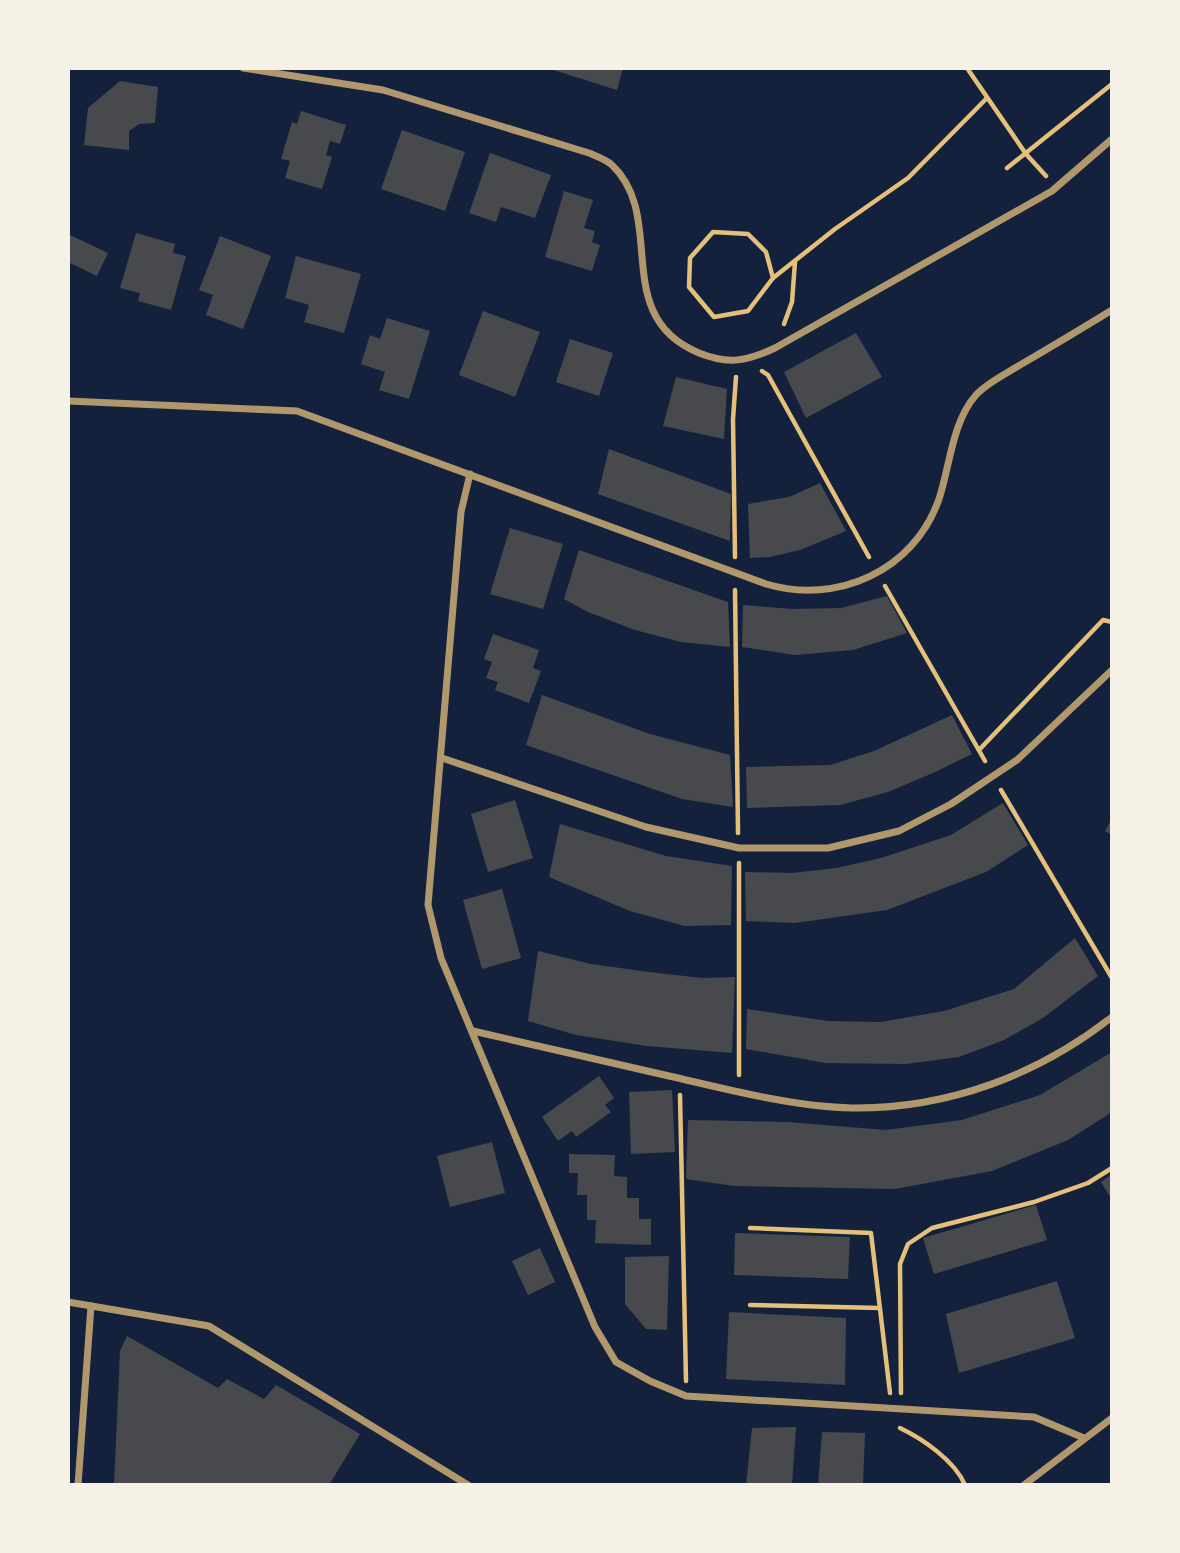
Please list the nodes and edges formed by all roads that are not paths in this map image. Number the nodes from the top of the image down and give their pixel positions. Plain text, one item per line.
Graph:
1 (243, 68) edge
2 (1112, 139) edge
3 (1112, 310) edge
4 (68, 401) edge
5 (470, 474) junction
6 (1112, 670) edge
7 (442, 758) junction
8 (1112, 1017) edge
9 (473, 1031) junction
10 (68, 1302) edge
11 (91, 1306) junction
12 (1112, 1418) edge
13 (1084, 1438) junction
14 (78, 1485) edge
15 (468, 1485) edge
16 (1024, 1485) edge

1 - 2 street
3 - 5 street
4 - 5 street
5 - 7 street
6 - 7 street
7 - 9 street
8 - 9 street
9 - 13 street
10 - 11 street
11 - 14 street
11 - 15 street
12 - 13 street
13 - 16 street

